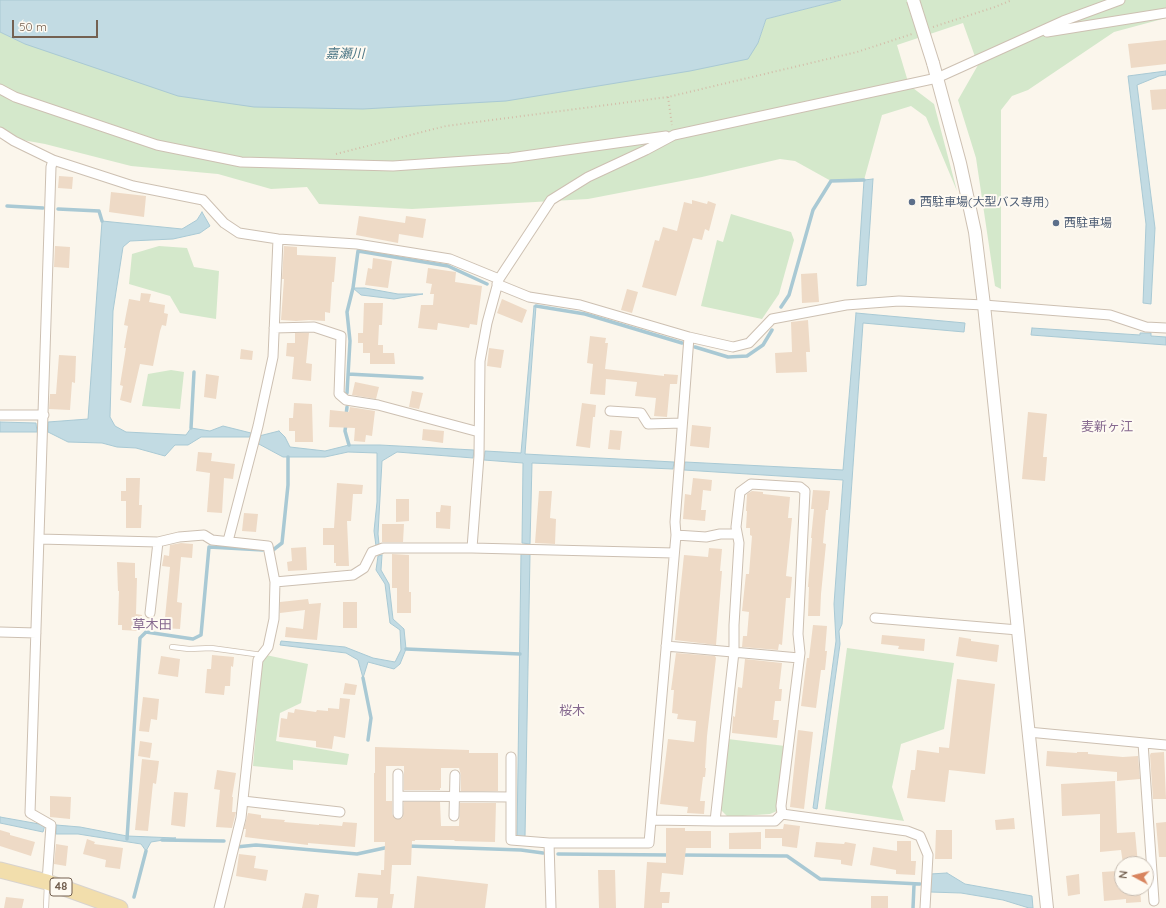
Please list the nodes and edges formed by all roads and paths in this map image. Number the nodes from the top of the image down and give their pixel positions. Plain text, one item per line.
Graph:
1 (913, 0) edge
2 (1012, 0) edge
3 (1120, 0) edge
4 (1166, 13) edge
5 (930, 28) dead end
6 (915, 33) dead end
7 (1036, 34) junction
8 (937, 78) junction
9 (0, 89) edge
10 (668, 97) junction
11 (0, 132) edge
12 (674, 135) junction
13 (334, 154) dead end
14 (53, 160) junction
15 (278, 239) junction
16 (498, 282) junction
17 (984, 305) junction
18 (274, 328) junction
19 (1166, 328) edge
20 (689, 337) junction
21 (610, 411) dead end
22 (0, 415) edge
23 (44, 415) junction
24 (682, 423) junction
25 (479, 432) junction
26 (736, 534) junction
27 (676, 535) junction
28 (39, 539) junction
29 (228, 541) junction
30 (158, 542) junction
31 (472, 548) junction
32 (674, 553) junction
33 (275, 582) junction
34 (150, 613) dead end
35 (875, 618) dead end
36 (1018, 630) junction
37 (0, 632) edge
38 (36, 633) junction
39 (666, 646) junction
40 (172, 647) dead end
41 (734, 652) junction
42 (262, 655) junction
43 (799, 658) junction
44 (1028, 732) junction
45 (1143, 743) junction
46 (1166, 745) edge
47 (511, 758) dead end
48 (398, 774) dead end
49 (455, 775) dead end
50 (398, 796) junction
51 (454, 797) junction
52 (511, 798) junction
53 (243, 801) junction
54 (340, 812) dead end
55 (398, 814) dead end
56 (782, 814) junction
57 (454, 816) dead end
58 (652, 820) junction
59 (715, 821) junction
60 (549, 843) junction
61 (0, 870) edge
62 (47, 882) junction
63 (1154, 901) dead end
64 (46, 908) edge
65 (120, 908) edge
66 (218, 908) edge
67 (551, 908) edge
68 (925, 908) edge
69 (1047, 908) edge

1 - 8 street, bridge
2 - 5 path
3 - 7 street
4 - 7 street
6 - 10 path
7 - 8 street
8 - 12 street
8 - 17 street
9 - 12 street
10 - 12 path
10 - 13 path
11 - 14 street
12 - 16 street
14 - 15 street
14 - 23 street
15 - 16 street
15 - 18 street
16 - 20 street
16 - 25 street
17 - 19 street
17 - 20 street
17 - 36 street
18 - 25 street
18 - 29 street
20 - 24 street
21 - 24 street
22 - 23 street
23 - 28 street
24 - 27 street
25 - 31 street
26 - 27 street
26 - 41 street
26 - 43 street
27 - 32 street
28 - 30 street
28 - 38 street
29 - 30 street
29 - 33 street
30 - 34 street
31 - 32 street
31 - 33 street
32 - 39 street
33 - 42 street
35 - 36 street
36 - 44 street
37 - 38 street
38 - 62 street
39 - 41 street
39 - 58 street
40 - 42 lane
41 - 43 street
41 - 59 street
42 - 53 street
43 - 56 street
44 - 45 street
44 - 69 street
45 - 46 street
45 - 63 street
47 - 52 street
48 - 50 street
49 - 51 street
50 - 51 street
50 - 55 street
51 - 52 street
51 - 57 street
52 - 60 street
53 - 54 street
53 - 66 street
56 - 59 street
56 - 68 street
58 - 59 street
58 - 60 street
60 - 67 street
61 - 62 main road, 48
62 - 64 lane
62 - 65 main road, 48

